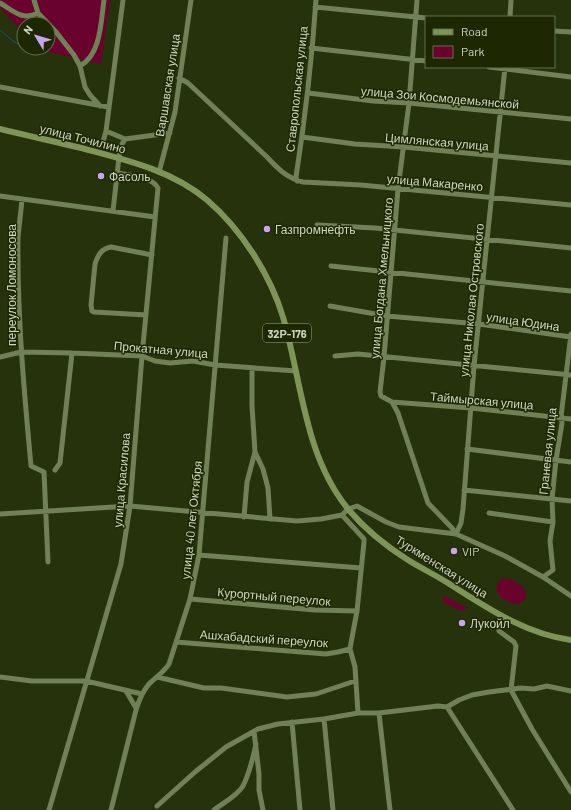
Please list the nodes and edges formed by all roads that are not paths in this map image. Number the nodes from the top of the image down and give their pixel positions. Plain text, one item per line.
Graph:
1 (34, 0) edge
2 (104, 0) edge
3 (123, 0) edge
4 (191, 0) edge
5 (316, 0) edge
6 (417, 0) edge
7 (511, 0) edge
8 (0, 3) edge
9 (315, 7) junction
10 (38, 13) junction
11 (416, 16) junction
12 (510, 16) edge
13 (425, 18) edge
14 (555, 31) edge
15 (571, 32) edge
16 (311, 48) junction
17 (412, 59) junction
18 (425, 61) edge
19 (80, 66) junction
20 (505, 68) edge
21 (571, 77) edge
22 (179, 78) junction
23 (0, 86) edge
24 (308, 93) junction
25 (408, 103) junction
26 (100, 106) junction
27 (108, 107) junction
28 (501, 112) junction
29 (571, 119) edge
30 (0, 129) edge
31 (106, 131) junction
32 (170, 134) junction
33 (302, 137) junction
34 (125, 139) junction
35 (103, 142) dead end
36 (404, 147) junction
37 (497, 156) junction
38 (119, 157) junction
39 (571, 163) edge
40 (159, 172) junction
41 (118, 173) junction
42 (297, 181) junction
43 (398, 189) junction
44 (0, 196) edge
45 (492, 198) junction
46 (22, 199) junction
47 (571, 205) edge
48 (113, 211) junction
49 (155, 218) junction
50 (317, 225) dead end
51 (395, 230) junction
52 (226, 238) dead end
53 (488, 239) junction
54 (571, 248) edge
55 (152, 255) junction
56 (331, 266) dead end
57 (391, 273) junction
58 (484, 281) junction
59 (571, 291) edge
60 (330, 306) dead end
61 (146, 315) junction
62 (387, 316) junction
63 (479, 324) junction
64 (571, 334) edge
65 (571, 337) edge
66 (21, 352) junction
67 (72, 352) junction
68 (142, 356) junction
69 (336, 356) dead end
70 (0, 357) edge
71 (384, 357) junction
72 (215, 365) junction
73 (474, 366) junction
74 (252, 368) junction
75 (296, 371) junction
76 (568, 374) edge
77 (392, 402) junction
78 (471, 408) junction
79 (561, 417) junction
80 (571, 419) edge
81 (467, 449) junction
82 (256, 452) junction
83 (556, 460) junction
84 (571, 462) edge
85 (55, 470) dead end
86 (464, 490) junction
87 (552, 499) junction
88 (571, 501) edge
89 (130, 506) junction
90 (348, 509) junction
91 (46, 510) junction
92 (204, 512) junction
93 (489, 513) dead end
94 (0, 514) edge
95 (342, 515) junction
96 (244, 517) junction
97 (270, 519) junction
98 (553, 522) junction
99 (456, 534) junction
100 (199, 554) junction
101 (48, 562) dead end
102 (361, 568) junction
103 (544, 577) junction
104 (571, 596) edge
105 (190, 599) junction
106 (357, 611) junction
107 (501, 615) junction
108 (571, 640) edge
109 (176, 642) junction
110 (350, 649) junction
111 (0, 677) edge
112 (157, 677) junction
113 (86, 681) junction
114 (355, 681) junction
115 (511, 690) junction
116 (126, 691) junction
117 (571, 692) edge
118 (142, 694) junction
119 (447, 707) junction
120 (136, 708) junction
121 (358, 713) junction
122 (379, 713) junction
123 (324, 719) junction
124 (292, 722) junction
125 (254, 731) junction
126 (256, 744) junction
127 (571, 792) edge
128 (158, 806) dead end
129 (49, 810) edge
130 (111, 810) edge
131 (214, 810) edge
132 (263, 810) edge
133 (300, 810) edge
134 (334, 810) edge
135 (390, 810) edge
136 (513, 810) edge

1 - 10 street
2 - 19 street
3 - 27 street
4 - 22 street, Варшавская улица
5 - 9 street, Ставропольская улица
6 - 11 street, улица Богдана Хмельницкого
7 - 12 street
8 - 10 street
9 - 11 street
9 - 16 street, Ставропольская улица
10 - 19 street
11 - 13 street
11 - 17 street, улица Богдана Хмельницкого
14 - 15 street
16 - 17 street
16 - 24 street, Ставропольская улица
17 - 18 street
17 - 25 street, улица Богдана Хмельницкого
19 - 26 street
20 - 21 street
20 - 28 street, улица Николая Островского
22 - 32 street, Варшавская улица
22 - 42 street
23 - 26 street
24 - 25 street, улица Зои Космодемьянской
24 - 33 street, Ставропольская улица
25 - 28 street, улица Зои Космодемьянской
25 - 36 street, улица Богдана Хмельницкого
26 - 27 street
27 - 31 street
28 - 29 street, улица Зои Космодемьянской
28 - 37 street, улица Николая Островского
30 - 38 main road, улица Точилино / 32Р-176
31 - 34 street
31 - 35 street
32 - 34 street
32 - 40 street, Варшавская улица
33 - 36 street, Цимлянская улица
33 - 42 street, Ставропольская улица
34 - 38 street
36 - 37 street, Цимлянская улица
36 - 43 street, улица Богдана Хмельницкого
37 - 39 street, Цимлянская улица
37 - 45 street, улица Николая Островского
38 - 40 main road, улица Точилино / 32Р-176
38 - 41 street
40 - 75 main road, Туркменская улица / 32Р-176
41 - 48 street
41 - 49 street, улица Красилова
42 - 43 street, улица Макаренко
43 - 45 street, улица Макаренко
43 - 51 street, улица Богдана Хмельницкого
44 - 46 street
45 - 47 street, улица Макаренко
45 - 53 street, улица Николая Островского
46 - 48 street
46 - 66 street, переулок Ломоносова
48 - 49 street
49 - 55 street, улица Красилова
50 - 51 street
51 - 53 street
51 - 57 street, улица Богдана Хмельницкого
52 - 72 street, улица 40 лет Октября
53 - 54 street
53 - 58 street, улица Николая Островского
55 - 61 street, улица Красилова
55 - 61 street
56 - 57 street
57 - 58 street
57 - 62 street, улица Богдана Хмельницкого
58 - 59 street
58 - 63 street, улица Николая Островского
60 - 62 street, улица Юдина
61 - 68 street, улица Красилова
62 - 63 street, улица Юдина
62 - 71 street, улица Богдана Хмельницкого
63 - 65 street, улица Юдина
63 - 73 street, улица Николая Островского
64 - 65 street, Граневая улица
65 - 76 street, Граневая улица
66 - 67 street, Прокатная улица
66 - 70 street, Прокатная улица
66 - 91 street, переулок Ломоносова
67 - 68 street, Прокатная улица
67 - 85 street
68 - 72 street, Прокатная улица
68 - 89 street, улица Красилова
69 - 71 street
71 - 73 street
71 - 77 street, улица Богдана Хмельницкого
72 - 74 street, Прокатная улица
72 - 92 street, улица 40 лет Октября
73 - 76 street
73 - 78 street, улица Николая Островского
74 - 75 street, Прокатная улица
74 - 82 street
75 - 90 main road, Туркменская улица / 32Р-176
76 - 79 street, Граневая улица
77 - 78 street, Таймырская улица
77 - 99 street, улица Богдана Хмельницкого
78 - 79 street, Таймырская улица
78 - 81 street, улица Николая Островского
79 - 80 street, Таймырская улица
79 - 83 street, Граневая улица
81 - 83 street
81 - 86 street, улица Николая Островского
82 - 96 street
82 - 97 street
83 - 84 street
83 - 87 street, Граневая улица
86 - 87 street
86 - 99 street, улица Николая Островского
87 - 88 street
87 - 98 street, Граневая улица
89 - 91 street
89 - 92 street
89 - 113 street, улица Красилова
90 - 95 street
90 - 99 street
90 - 107 main road, Туркменская улица / 32Р-176
91 - 94 street
91 - 101 street
92 - 96 street
92 - 100 street, улица 40 лет Октября
93 - 98 street
95 - 97 street
95 - 102 street
96 - 97 street
98 - 103 street, Граневая улица
99 - 103 street
100 - 102 street
100 - 105 street, улица 40 лет Октября
102 - 106 street
103 - 104 street
105 - 106 street, Курортный переулок
105 - 109 street, улица 40 лет Октября
106 - 110 street
107 - 108 main road, Туркменская улица / 32Р-176
107 - 115 street
109 - 110 street, Ашхабадский переулок
109 - 112 street, улица 40 лет Октября
110 - 114 street
111 - 113 street
112 - 114 street
112 - 118 street, улица 40 лет Октября
113 - 116 street
113 - 129 street, улица Красилова
114 - 121 street
115 - 117 street
115 - 119 street
115 - 127 street
116 - 118 street
116 - 120 street
118 - 120 street, улица 40 лет Октября
119 - 122 street
119 - 136 street
120 - 130 street, улица 40 лет Октября
121 - 122 street
121 - 123 street
122 - 135 street
123 - 124 street
123 - 134 street
124 - 125 street
124 - 133 street
125 - 126 street
125 - 128 street
126 - 131 street
126 - 132 street

